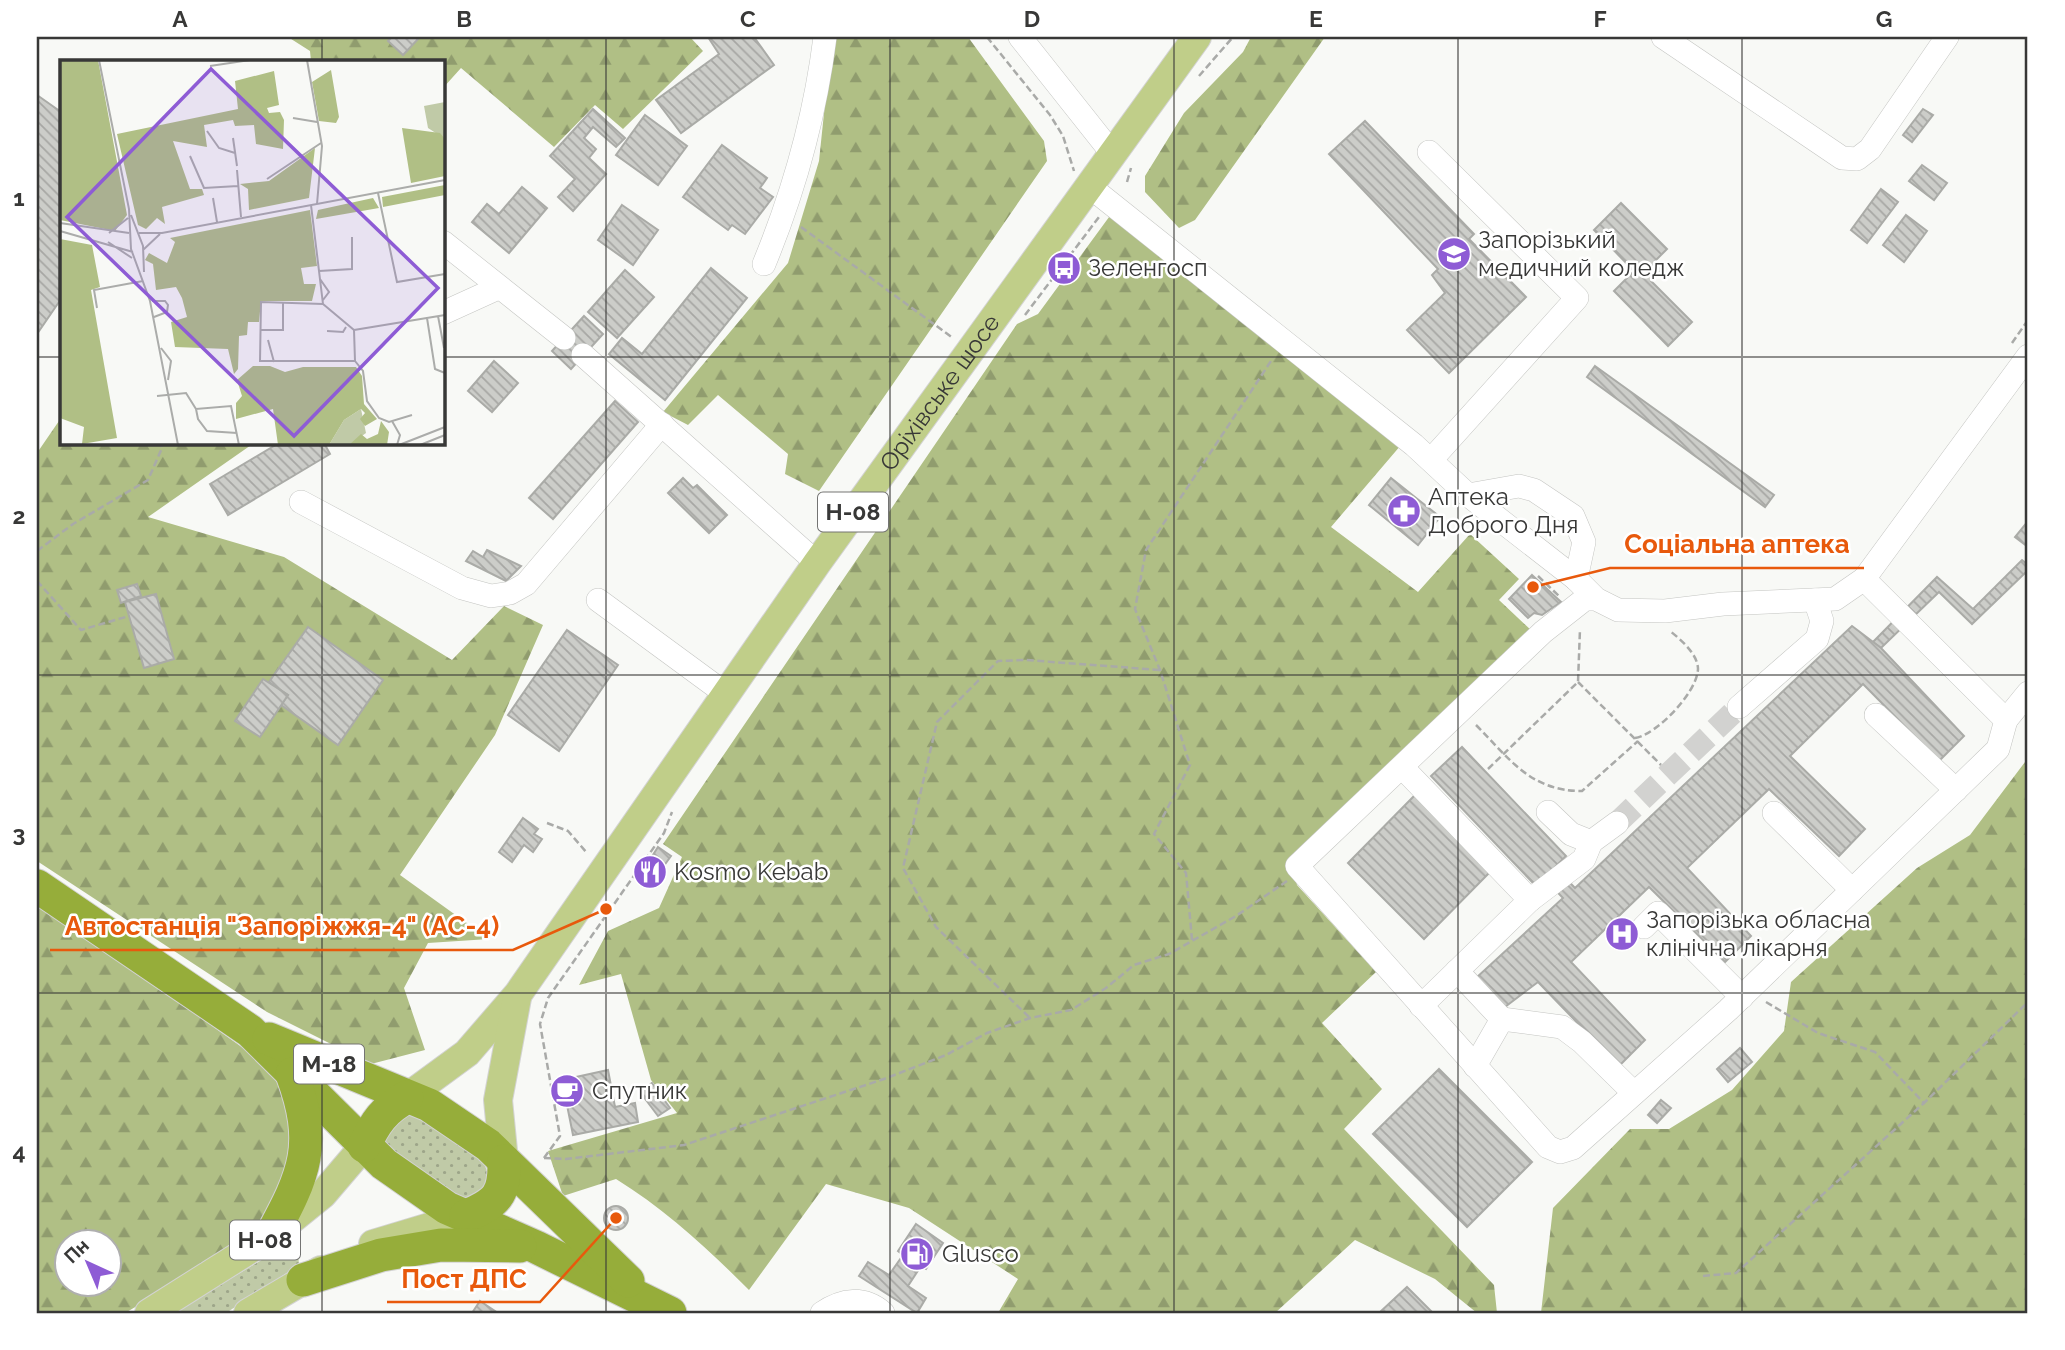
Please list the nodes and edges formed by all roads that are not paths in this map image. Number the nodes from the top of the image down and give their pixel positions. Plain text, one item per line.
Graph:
1 (825, 37) edge
2 (1020, 37) edge
3 (1197, 37) edge
4 (1663, 37) edge
5 (1947, 37) edge
6 (1429, 152) dead end
7 (1125, 157) junction
8 (1082, 179) junction
9 (444, 243) edge
10 (764, 264) dead end
11 (498, 288) junction
12 (444, 313) edge
13 (564, 338) dead end
14 (583, 355) dead end
15 (2028, 356) edge
16 (662, 424) junction
17 (1431, 460) junction
18 (1468, 495) junction
19 (302, 502) dead end
20 (817, 562) junction
21 (1576, 579) junction
22 (1864, 579) junction
23 (1596, 599) junction
24 (598, 600) dead end
25 (1815, 600) junction
26 (2028, 693) edge
27 (726, 694) junction
28 (1739, 707) tunnel mouth
29 (1876, 715) dead end
30 (2017, 721) edge
31 (1402, 767) junction
32 (1955, 790) junction
33 (1548, 813) dead end
34 (1774, 813) dead end
35 (1617, 823) tunnel mouth
36 (1591, 842) junction
37 (37, 886) edge
38 (1852, 890) junction
39 (1530, 900) junction
40 (1644, 927) dead end
41 (1457, 971) junction
42 (518, 994) junction
43 (1745, 994) junction
44 (1421, 1006) junction
45 (1502, 1019) junction
46 (250, 1031) junction
47 (1475, 1066) junction
48 (290, 1069) junction
49 (1634, 1094) junction
50 (407, 1097) junction
51 (365, 1146) junction
52 (504, 1161) junction
53 (466, 1216) junction
54 (271, 1236) junction
55 (536, 1247) junction
56 (303, 1280) junction
57 (654, 1309) edge
58 (149, 1313) edge
59 (248, 1313) edge
60 (822, 1313) edge
61 (883, 1313) edge

1 - 10 street
2 - 7 street
3 - 7 main road, Оріхівське шосе / Н-08
4 - 5 street
6 - 17 street
7 - 8 main road, Оріхівське шосе / Н-08
8 - 17 street
8 - 20 main road, Оріхівське шосе / Н-08
9 - 11 street
11 - 12 street
11 - 13 street
14 - 16 street
15 - 22 street
16 - 19 street
16 - 20 street
17 - 18 street
18 - 21 street
18 - 21 street
20 - 27 main road, Оріхівське шосе / Н-08
21 - 23 street
22 - 25 street
22 - 30 street
23 - 25 street
23 - 31 street
24 - 27 street
25 - 28 street
26 - 30 street
27 - 42 main road, Оріхівське шосе / Н-08
29 - 32 street
30 - 32 street
31 - 39 street
31 - 44 street
32 - 38 street
33 - 36 street
34 - 38 street
35 - 36 street
36 - 39 street
37 - 46 highway, М-18
38 - 43 street
39 - 41 street
40 - 43 street
41 - 44 street
41 - 45 street
42 - 50 main road, Оріхівське шосе / Н-08
42 - 52 main road, Оріхівське шосе / Н-08
43 - 49 street
44 - 47 street
45 - 47 street
45 - 49 street
46 - 48 highway, М-18
46 - 50 highway, М-18
47 - 49 street
48 - 51 highway, М-18
48 - 54 highway
50 - 51 highway, Н-08
50 - 52 highway, М-18
51 - 53 highway, М-18
51 - 54 main road, Н-08
52 - 53 highway, Н-08
52 - 57 highway, М-18
53 - 55 highway, М-18
53 - 56 main road, Н-08
54 - 58 main road, Н-08
55 - 56 highway
55 - 57 highway, М-18
56 - 59 main road, Н-08
60 - 61 street

